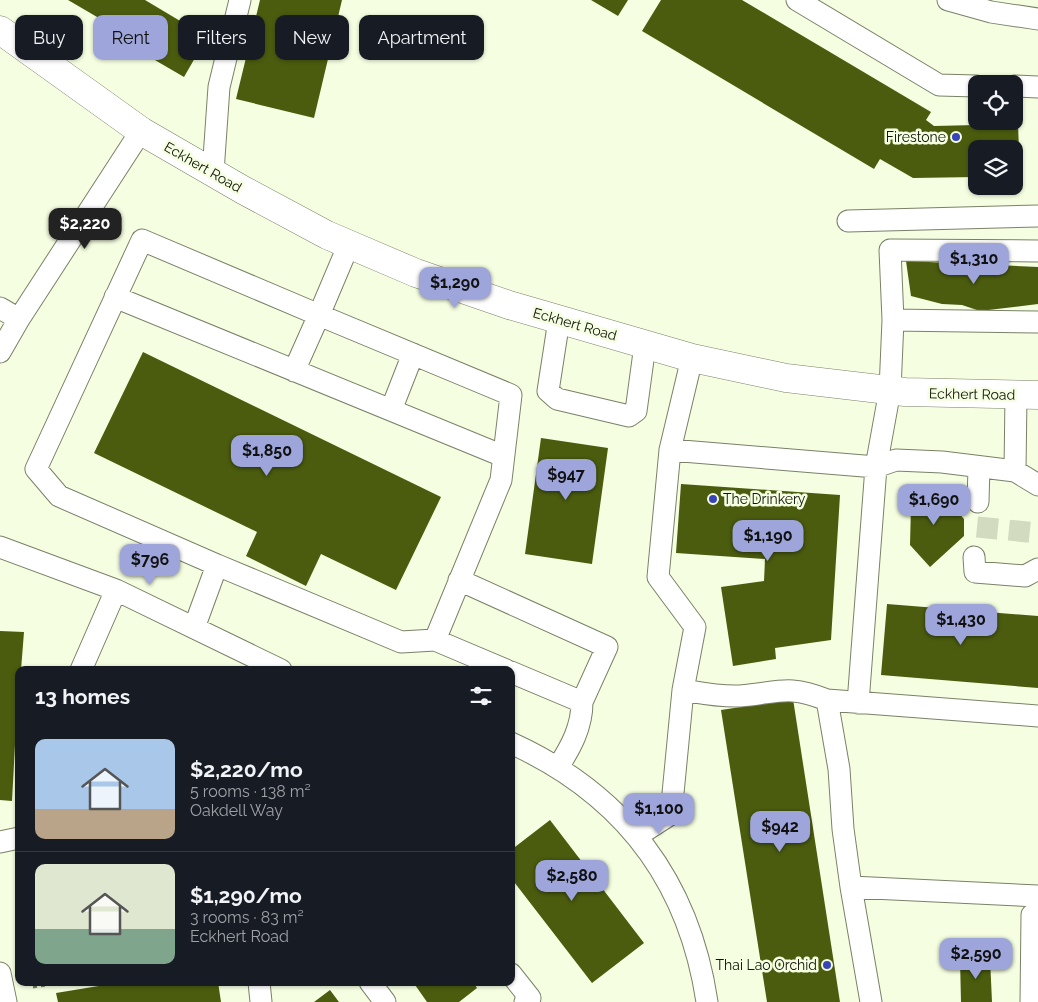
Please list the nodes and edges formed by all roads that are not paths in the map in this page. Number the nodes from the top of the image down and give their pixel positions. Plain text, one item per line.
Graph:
1 (240, 0) edge
2 (797, 0) edge
3 (948, 0) edge
4 (1038, 19) edge
5 (0, 30) edge
6 (968, 86) edge
7 (1023, 86) edge
8 (1038, 87) edge
9 (141, 130) junction
10 (213, 172) junction
11 (1038, 216) edge
12 (848, 221) dead end
13 (349, 244) junction
14 (1038, 251) edge
15 (115, 298) junction
16 (0, 308) edge
17 (319, 315) junction
18 (19, 319) junction
19 (559, 320) junction
20 (893, 320) junction
21 (1038, 322) edge
22 (645, 344) junction
23 (0, 352) edge
24 (413, 354) junction
25 (692, 358) junction
26 (294, 371) junction
27 (890, 390) junction
28 (1027, 395) edge
29 (391, 410) junction
30 (670, 450) junction
31 (503, 456) junction
32 (876, 466) junction
33 (979, 467) junction
34 (1015, 471) junction
35 (1038, 485) edge
36 (978, 502) dead end
37 (0, 547) edge
38 (974, 557) dead end
39 (217, 565) junction
40 (1038, 569) edge
41 (459, 580) junction
42 (116, 590) junction
43 (194, 628) junction
44 (435, 640) junction
45 (83, 666) edge
46 (273, 666) edge
47 (497, 666) edge
48 (515, 674) edge
49 (682, 690) junction
50 (827, 700) junction
51 (582, 702) junction
52 (858, 703) junction
53 (1038, 716) edge
54 (515, 745) edge
55 (558, 767) junction
56 (637, 836) junction
57 (15, 839) edge
58 (0, 842) edge
59 (851, 887) junction
60 (1038, 896) edge
61 (1038, 910) edge
62 (0, 973) edge
63 (515, 979) edge
64 (259, 986) edge
65 (373, 986) edge
66 (6, 1002) edge
67 (261, 1002) edge
68 (385, 1002) edge
69 (525, 1002) edge
70 (707, 1002) edge
71 (871, 1002) edge
72 (1031, 1002) edge

1 - 10 street
2 - 6 street
3 - 4 street
5 - 9 main road, Eckhert Road
7 - 8 street
9 - 10 main road, Eckhert Road
9 - 18 street
10 - 13 main road, Eckhert Road
11 - 12 street
13 - 17 street
13 - 19 main road, Eckhert Road
14 - 20 street
15 - 17 street
15 - 26 street
15 - 39 street
16 - 18 street
17 - 24 street
17 - 26 street
18 - 23 street
19 - 22 main road, Eckhert Road
19 - 22 street
20 - 21 street
20 - 27 street
22 - 25 main road, Eckhert Road
24 - 29 street
24 - 31 street
25 - 27 main road, Eckhert Road
25 - 30 street
26 - 29 street
27 - 28 main road, Eckhert Road
27 - 32 street
28 - 34 street
29 - 31 street
30 - 32 street
30 - 49 street
31 - 41 street
32 - 33 street
32 - 52 street
33 - 34 street
33 - 36 street
34 - 35 street
37 - 42 street
38 - 40 street
39 - 43 street
39 - 44 street
41 - 44 street
41 - 51 street
42 - 43 street
42 - 45 street
43 - 46 street
44 - 47 street
48 - 51 street
49 - 50 street
49 - 56 street
50 - 52 street
50 - 59 street
51 - 55 street
52 - 53 street
54 - 55 street
55 - 56 street
56 - 70 street
57 - 58 street
59 - 60 street
59 - 71 street
61 - 72 street
62 - 66 street
63 - 69 street
64 - 67 street
65 - 68 street

